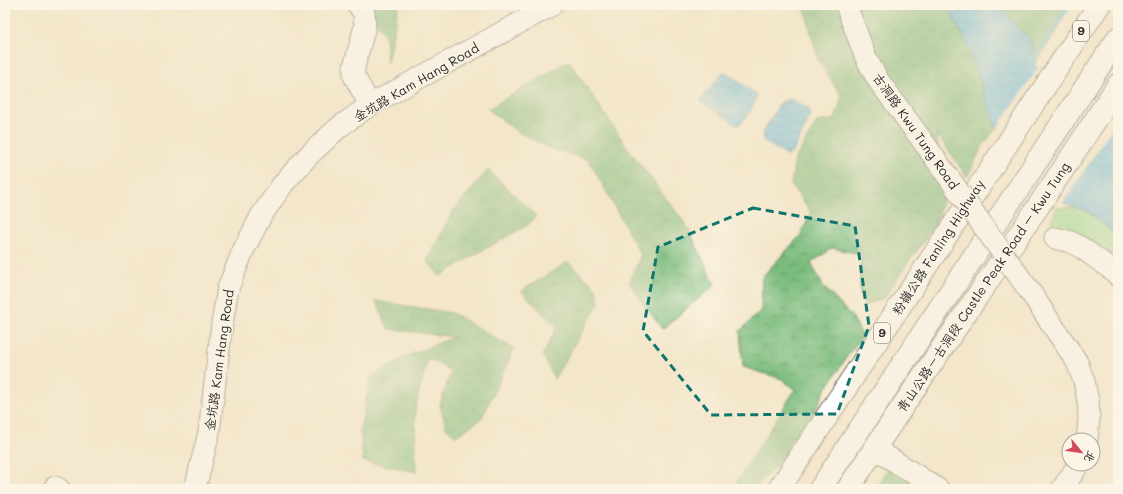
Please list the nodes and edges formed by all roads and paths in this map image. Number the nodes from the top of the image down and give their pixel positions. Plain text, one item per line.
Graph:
1 (358, 5) edge
2 (552, 5) edge
3 (846, 5) edge
4 (1099, 5) edge
5 (1118, 38) edge
6 (1118, 86) edge
7 (370, 105) junction
8 (1055, 238) dead end
9 (1118, 276) edge
10 (1087, 432) edge
11 (874, 448) junction
12 (1074, 472) edge
13 (194, 489) edge
14 (779, 489) edge
15 (820, 489) edge
16 (848, 489) edge
17 (938, 489) edge
18 (1062, 489) edge

1 - 7 street
2 - 7 street, 金坑路 Kam Hang Road
3 - 10 street, 古洞路 Kwu Tung Road, bridge
4 - 14 main road, 粉嶺公路 Fanling Highway / 9
5 - 15 main road
6 - 11 main road, 青山公路－古洞段 Castle Peak Road – Kwu Tung
7 - 13 street, 金坑路 Kam Hang Road
8 - 9 street
11 - 16 main road, 青山公路－古洞段 Castle Peak Road – Kwu Tung
11 - 17 street
12 - 18 street

